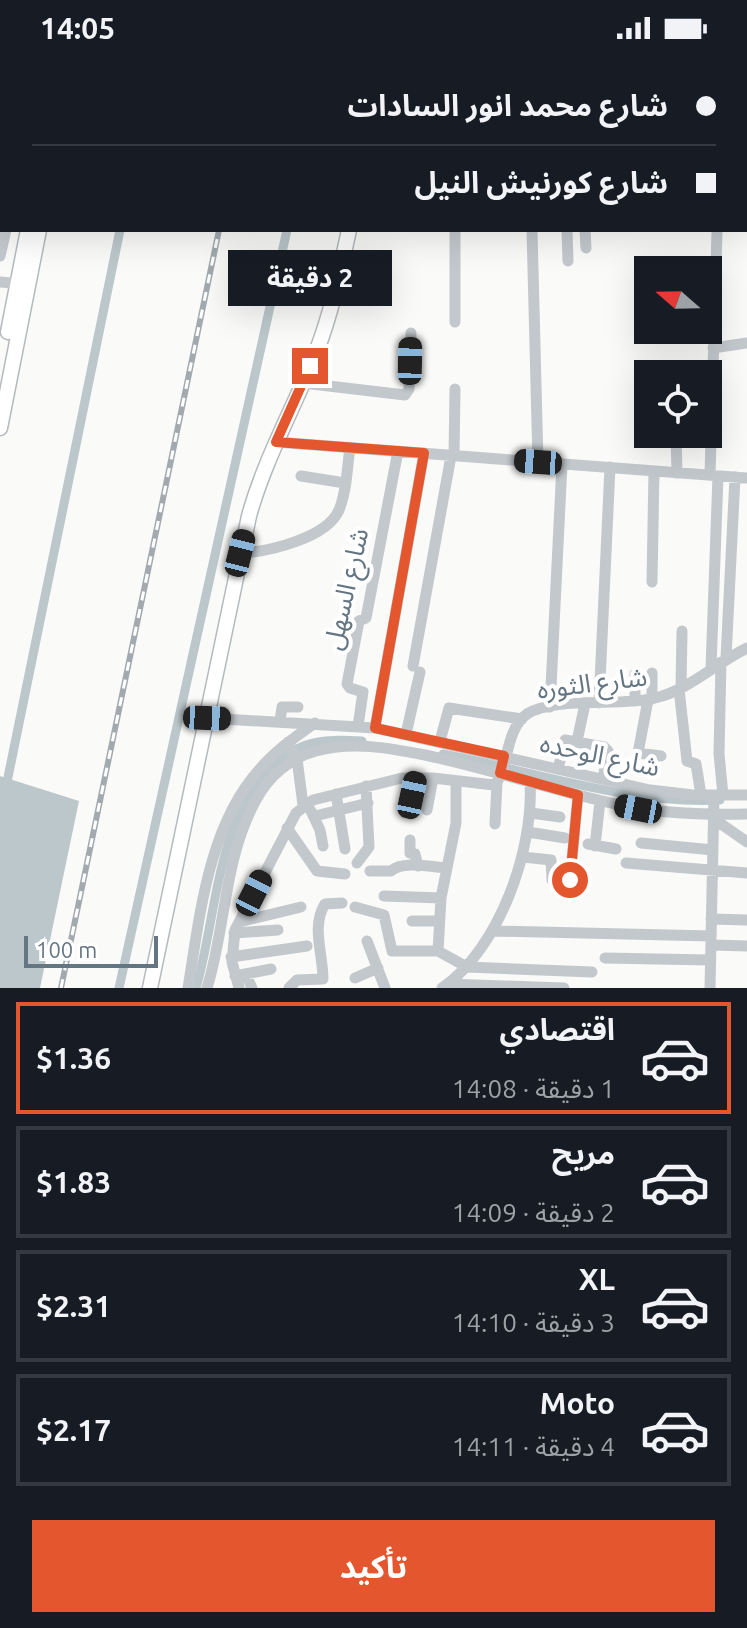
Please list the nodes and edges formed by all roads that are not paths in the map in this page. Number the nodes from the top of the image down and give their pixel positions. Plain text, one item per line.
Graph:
1 (6, 232) edge
2 (28, 232) edge
3 (38, 232) edge
4 (349, 232) edge
5 (455, 232) edge
6 (532, 232) edge
7 (567, 232) edge
8 (585, 232) edge
9 (717, 232) edge
10 (586, 248) dead end
11 (0, 256) edge
12 (568, 261) dead end
13 (0, 282) edge
14 (22, 284) junction
15 (455, 322) dead end
16 (411, 333) dead end
17 (747, 343) edge
18 (713, 348) junction
19 (0, 379) edge
20 (303, 383) junction
21 (455, 389) dead end
22 (0, 428) edge
23 (276, 442) junction
24 (350, 448) junction
25 (676, 448) edge
26 (398, 451) junction
27 (424, 453) junction
28 (453, 456) junction
29 (538, 462) junction
30 (562, 464) junction
31 (610, 467) junction
32 (654, 471) junction
33 (677, 473) junction
34 (714, 475) junction
35 (301, 476) dead end
36 (741, 477) edge
37 (345, 483) junction
38 (240, 553) junction
39 (652, 582) dead end
40 (682, 631) dead end
41 (747, 648) edge
42 (719, 662) junction
43 (652, 673) dead end
44 (635, 674) dead end
45 (680, 688) junction
46 (645, 700) junction
47 (599, 703) junction
48 (585, 704) junction
49 (298, 707) dead end
50 (550, 707) junction
51 (207, 718) junction
52 (522, 719) junction
53 (280, 721) junction
54 (315, 723) junction
55 (358, 726) junction
56 (375, 728) junction
57 (406, 734) junction
58 (440, 741) junction
59 (577, 741) junction
60 (288, 742) junction
61 (504, 756) junction
62 (661, 756) dead end
63 (297, 759) junction
64 (558, 769) junction
65 (416, 777) junction
66 (433, 778) junction
67 (499, 778) junction
68 (603, 779) junction
69 (456, 782) junction
70 (530, 782) junction
71 (366, 786) junction
72 (336, 794) junction
73 (578, 795) junction
74 (701, 795) junction
75 (719, 795) junction
76 (747, 795) edge
77 (600, 801) junction
78 (368, 803) junction
79 (305, 804) junction
80 (338, 809) junction
81 (427, 810) dead end
82 (408, 812) dead end
83 (531, 813) junction
84 (747, 814) edge
85 (315, 816) junction
86 (560, 817) dead end
87 (714, 817) junction
88 (495, 824) dead end
89 (287, 828) junction
90 (528, 832) junction
91 (565, 838) dead end
92 (410, 840) dead end
93 (747, 842) edge
94 (641, 843) dead end
95 (323, 846) dead end
96 (345, 849) dead end
97 (616, 849) dead end
98 (713, 850) junction
99 (523, 857) junction
100 (357, 863) dead end
101 (626, 863) dead end
102 (418, 866) junction
103 (447, 868) junction
104 (712, 870) junction
105 (370, 871) dead end
106 (747, 873) edge
107 (345, 874) dead end
108 (384, 896) dead end
109 (441, 898) junction
110 (342, 903) dead end
111 (301, 907) dead end
112 (355, 907) dead end
113 (252, 919) junction
114 (711, 919) junction
115 (747, 920) edge
116 (412, 921) dead end
117 (439, 921) junction
118 (236, 928) junction
119 (278, 930) dead end
120 (492, 931) junction
121 (253, 932) junction
122 (711, 940) junction
123 (367, 941) dead end
124 (307, 946) dead end
125 (747, 946) edge
126 (438, 951) junction
127 (231, 957) junction
128 (605, 958) dead end
129 (710, 960) junction
130 (467, 967) junction
131 (378, 968) junction
132 (271, 969) dead end
133 (592, 972) dead end
134 (355, 978) dead end
135 (240, 980) edge
136 (445, 986) edge
137 (150, 988) edge
138 (188, 988) edge
139 (207, 988) edge
140 (252, 988) edge
141 (289, 988) edge
142 (385, 988) edge
143 (564, 988) edge
144 (710, 988) edge

1 - 11 street
2 - 14 main road
3 - 14 main road
4 - 20 main road
5 - 15 street
6 - 29 street
7 - 12 street
8 - 10 street
9 - 18 street
13 - 14 street
14 - 19 main road
14 - 22 main road
16 - 20 street
17 - 18 street
18 - 34 street
20 - 23 main road
21 - 28 street
23 - 24 street
23 - 38 main road
24 - 26 street
24 - 37 street
25 - 33 street
26 - 27 street
26 - 55 street, شارع السهل
27 - 28 street
27 - 56 street
28 - 29 street
28 - 57 street
29 - 30 street
30 - 31 street
30 - 50 street
31 - 32 street
31 - 47 street
32 - 33 street
32 - 39 street
33 - 34 street
34 - 36 street
34 - 42 street
35 - 37 street
36 - 42 street
37 - 38 street
38 - 51 main road
40 - 45 street
41 - 42 street, شارع الثوره
42 - 45 street, شارع الثوره
42 - 75 street
43 - 46 street
44 - 46 street
45 - 46 street, شارع الثوره
45 - 74 street
46 - 47 street, شارع الثوره
46 - 62 street
47 - 48 street, شارع الثوره
48 - 50 street, شارع الثوره
48 - 59 street
49 - 53 street
50 - 52 street, شارع الثوره
51 - 53 street, شارع الوحده
51 - 137 main road
52 - 58 street
52 - 61 street, شارع الثوره
53 - 54 street, شارع الوحده
54 - 55 street, شارع الوحده
54 - 60 street
55 - 56 street, شارع الوحده
56 - 57 street, شارع الوحده
57 - 58 street, شارع الوحده
58 - 61 street, شارع الوحده
59 - 64 street
59 - 68 street
60 - 63 street
60 - 138 street
61 - 64 street, شارع الوحده
61 - 67 street, شارع الثوره
63 - 67 street
63 - 79 street
63 - 139 street
64 - 68 street, شارع الوحده
65 - 66 street
65 - 71 street
65 - 82 street
66 - 69 street
66 - 81 street
67 - 69 street
67 - 70 street
67 - 88 street, شارع الثوره
68 - 74 street, شارع الوحده
69 - 103 street
70 - 73 street
70 - 83 street
71 - 72 street
71 - 78 street
72 - 79 street
72 - 80 street
73 - 77 street
73 - 99 street
74 - 75 street, شارع الوحده
75 - 76 street, شارع الوحده
75 - 87 street
77 - 87 street
77 - 97 street
78 - 80 street
78 - 100 street
79 - 85 street
79 - 89 street
80 - 85 street
80 - 96 street
83 - 86 street
83 - 90 street
84 - 87 street
85 - 95 street
87 - 93 street
87 - 98 street
89 - 107 street
89 - 118 street
90 - 91 street
90 - 99 street
92 - 102 street
94 - 98 street
98 - 104 street
99 - 120 street
101 - 104 street
102 - 103 street
102 - 105 street
103 - 109 street
104 - 106 street
104 - 114 street
108 - 109 street
109 - 117 street
110 - 141 street
111 - 113 street
112 - 126 street
113 - 118 street
113 - 121 street
114 - 115 street
114 - 122 street
116 - 117 street
117 - 126 street
118 - 121 street
118 - 127 street
119 - 121 street
120 - 122 street
120 - 130 street
122 - 125 street
122 - 129 street
123 - 131 street
124 - 127 street
126 - 130 street
127 - 135 street
128 - 129 street
129 - 144 street
130 - 133 street
130 - 136 street
131 - 134 street
131 - 142 street
132 - 135 street
135 - 140 street
136 - 143 street

